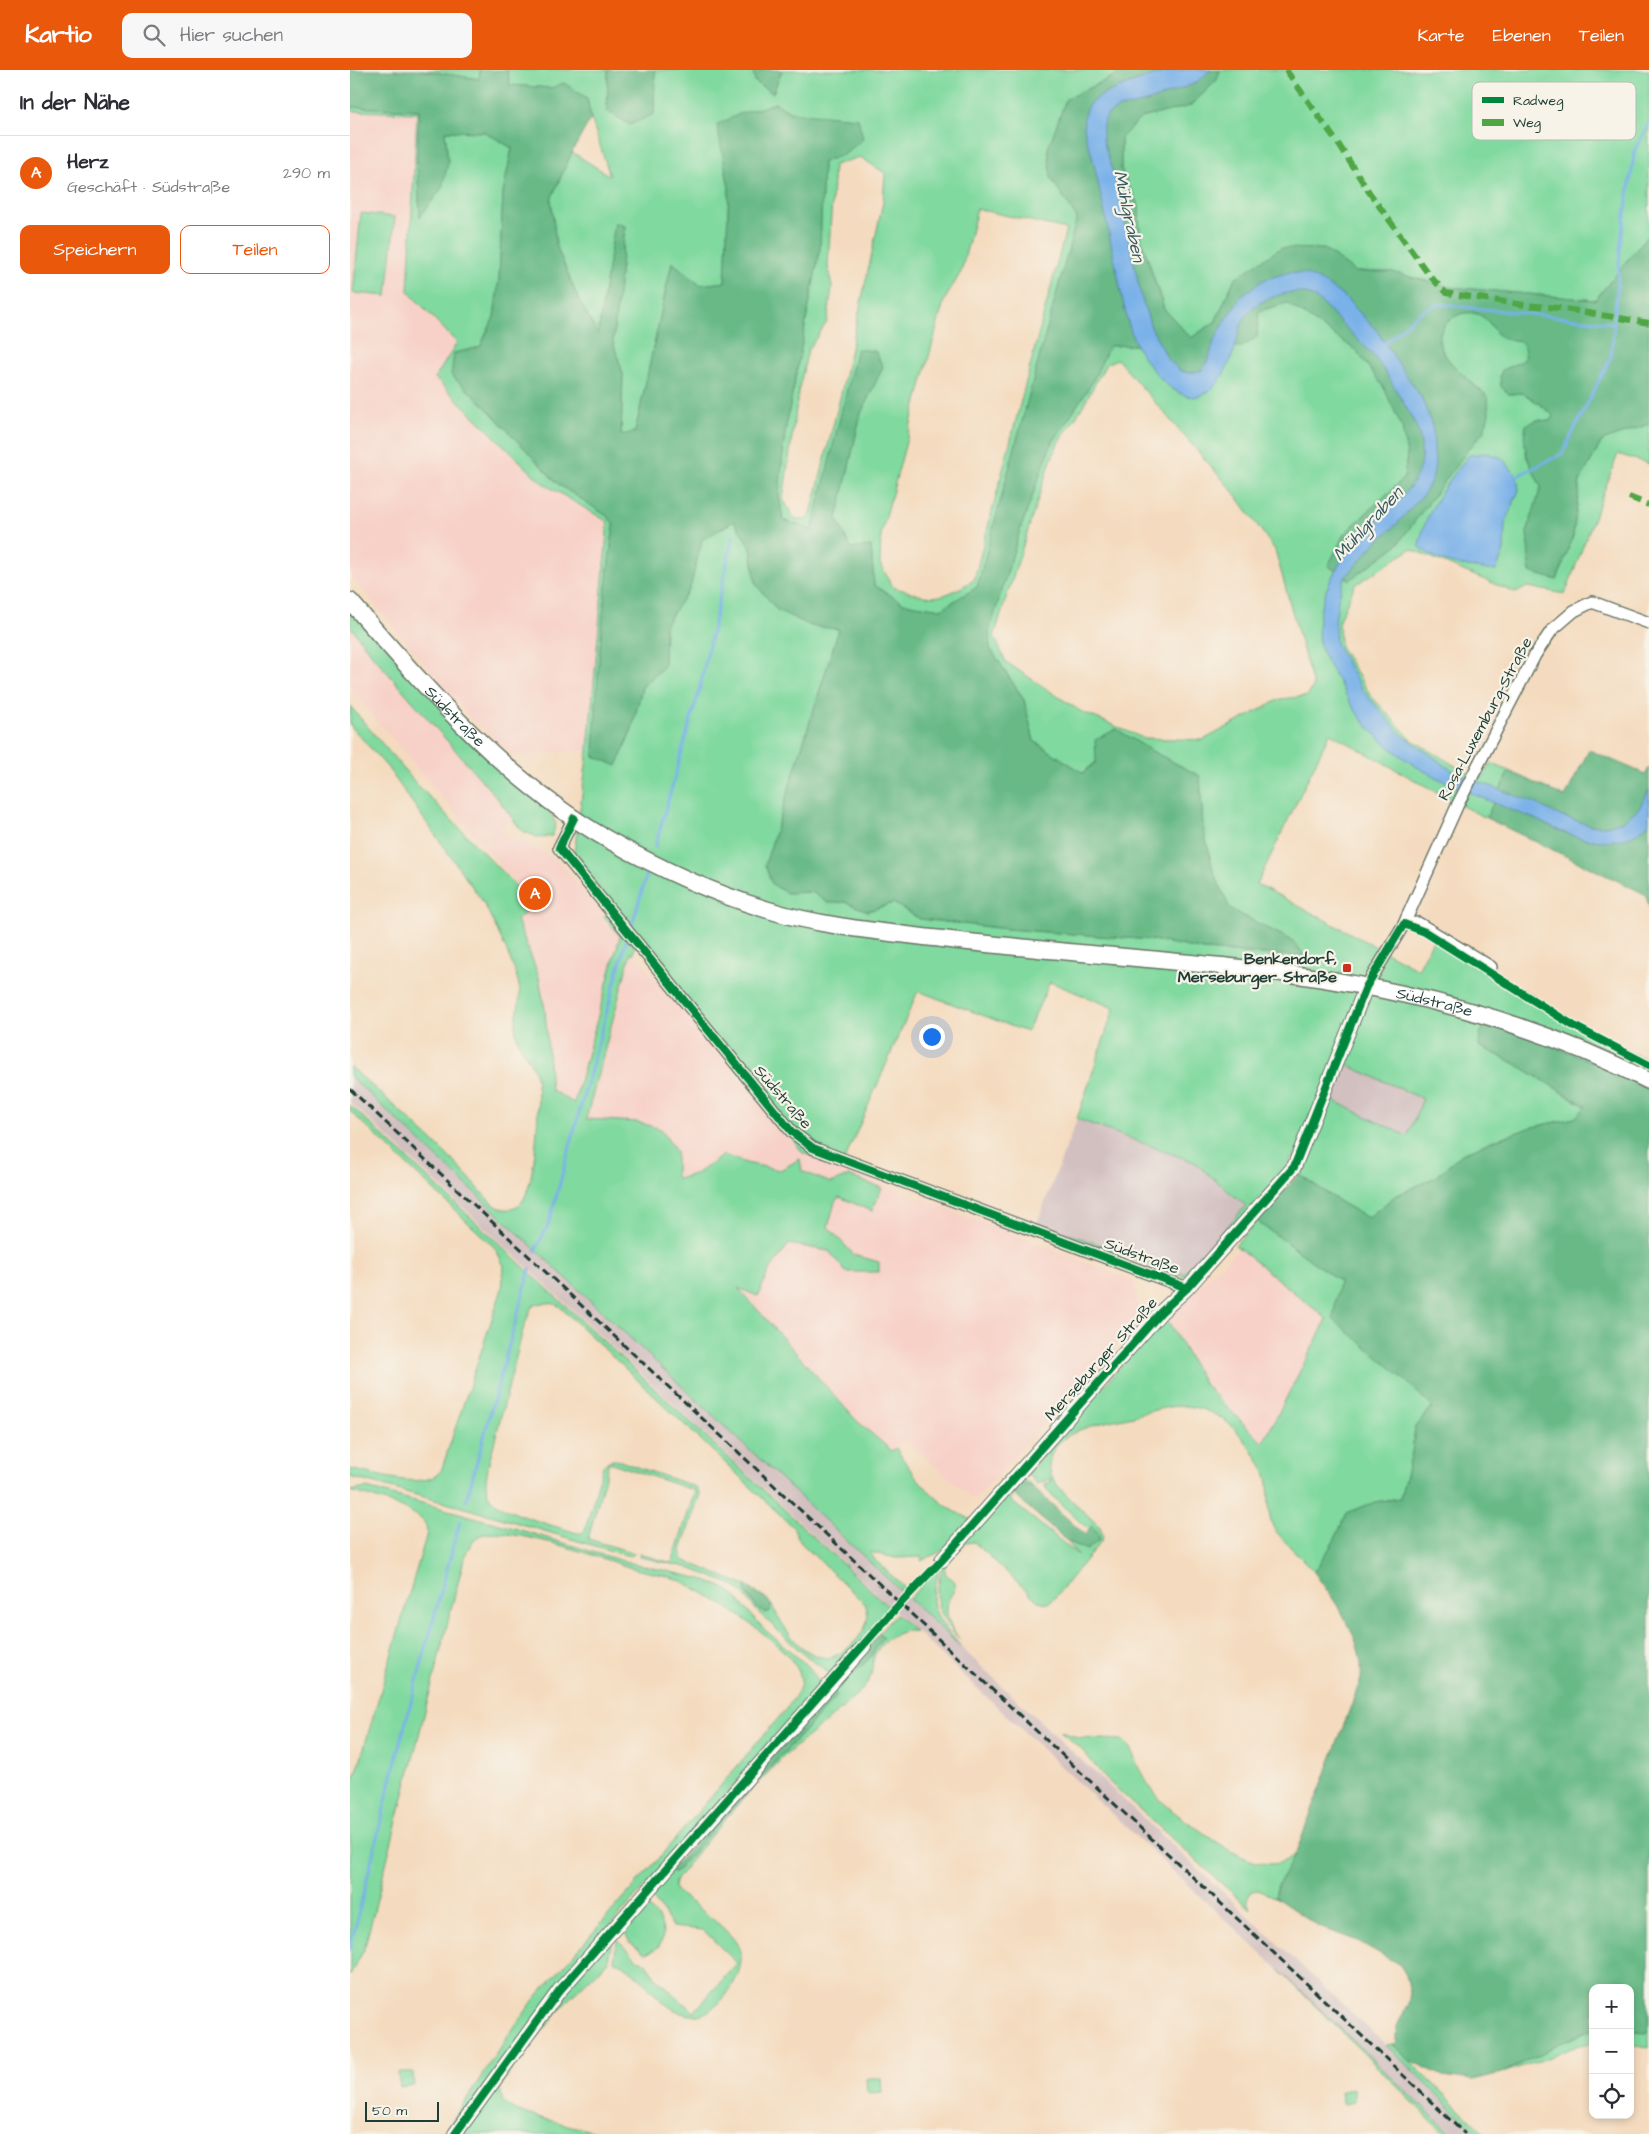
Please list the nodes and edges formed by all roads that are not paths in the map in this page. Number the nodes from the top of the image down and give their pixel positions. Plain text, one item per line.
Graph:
1 (350, 601) edge
2 (1649, 623) edge
3 (574, 818) junction
4 (1404, 924) junction
5 (1491, 968) dead end
6 (1366, 987) junction
7 (1649, 1081) edge
8 (1187, 1288) junction
9 (942, 1560) dead end
10 (864, 1646) dead end
11 (455, 2134) edge

1 - 3 main road, Südstraße
2 - 4 street, Rosa-Luxemburg-Straße
3 - 6 main road, Südstraße
3 - 8 street, Südstraße
4 - 5 street
4 - 6 street, Rosa-Luxemburg-Straße
6 - 7 main road, Südstraße
6 - 8 street, Merseburger Straße
8 - 9 street, Merseburger Straße
10 - 11 street

